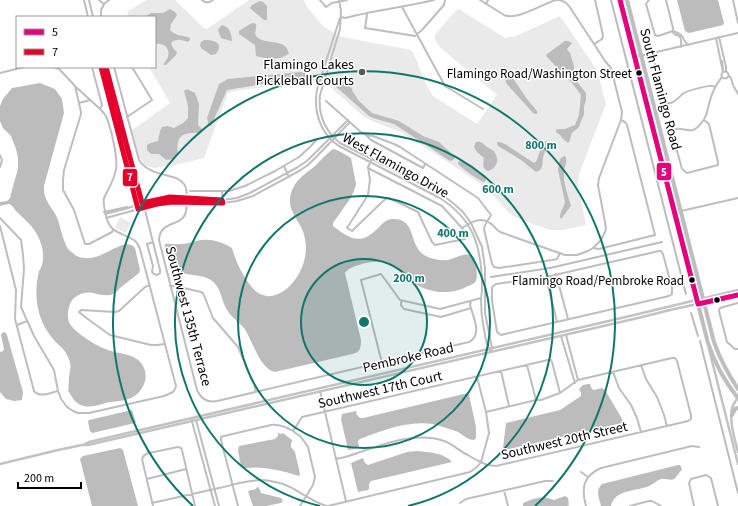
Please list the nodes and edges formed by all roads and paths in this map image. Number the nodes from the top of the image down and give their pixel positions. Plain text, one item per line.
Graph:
1 (84, 0) edge
2 (89, 0) edge
3 (99, 0) edge
4 (109, 0) edge
5 (202, 0) edge
6 (213, 0) edge
7 (320, 0) edge
8 (347, 0) edge
9 (434, 0) edge
10 (445, 0) edge
11 (480, 0) edge
12 (488, 0) edge
13 (557, 0) edge
14 (561, 0) edge
15 (595, 0) edge
16 (620, 0) edge
17 (626, 0) edge
18 (648, 0) edge
19 (666, 0) edge
20 (732, 0) edge
21 (339, 1) edge
22 (104, 4) junction
23 (486, 4) junction
24 (402, 7) junction
25 (366, 13) junction
26 (88, 16) edge
27 (94, 16) edge
28 (101, 16) edge
29 (341, 17) junction
30 (738, 22) edge
31 (673, 31) junction
32 (738, 33) edge
33 (417, 35) junction
34 (718, 38) junction
35 (594, 44) junction
36 (688, 45) junction
37 (681, 47) junction
38 (720, 47) junction
39 (641, 55) junction
40 (635, 57) junction
41 (655, 64) dead end
42 (21, 68) edge
43 (56, 68) edge
44 (92, 68) edge
45 (101, 68) edge
46 (106, 68) edge
47 (114, 68) edge
48 (133, 68) edge
49 (724, 71) junction
50 (0, 74) edge
51 (729, 76) junction
52 (722, 77) junction
53 (75, 86) junction
54 (715, 87) junction
55 (738, 94) edge
56 (320, 95) junction
57 (316, 96) junction
58 (90, 100) junction
59 (326, 101) dead end
60 (78, 103) junction
61 (100, 109) junction
62 (483, 110) dead end
63 (127, 117) junction
64 (621, 120) junction
65 (704, 120) junction
66 (349, 121) junction
67 (366, 135) junction
68 (334, 137) junction
69 (317, 139) dead end
70 (331, 139) junction
71 (0, 155) edge
72 (130, 157) junction
73 (125, 158) junction
74 (372, 159) junction
75 (370, 162) junction
76 (425, 164) junction
77 (284, 166) junction
78 (0, 167) edge
79 (368, 168) junction
80 (288, 174) junction
81 (289, 177) junction
82 (190, 191) dead end
83 (222, 191) junction
84 (187, 198) junction
85 (738, 198) edge
86 (222, 200) junction
87 (187, 202) junction
88 (142, 203) junction
89 (223, 203) junction
90 (137, 205) junction
91 (673, 207) junction
92 (144, 208) junction
93 (138, 209) junction
94 (681, 211) junction
95 (105, 213) junction
96 (0, 218) edge
97 (106, 218) junction
98 (487, 221) junction
99 (469, 224) junction
100 (0, 226) edge
101 (462, 228) junction
102 (113, 230) junction
103 (153, 242) junction
104 (593, 248) junction
105 (560, 253) junction
106 (556, 274) junction
107 (546, 276) junction
108 (150, 285) junction
109 (170, 286) junction
110 (738, 290) edge
111 (738, 295) edge
112 (492, 297) junction
113 (481, 298) junction
114 (485, 298) junction
115 (703, 298) junction
116 (697, 299) junction
117 (402, 301) junction
118 (471, 301) junction
119 (704, 303) junction
120 (738, 303) edge
121 (698, 304) junction
122 (471, 308) junction
123 (485, 313) junction
124 (618, 319) junction
125 (27, 320) junction
126 (568, 320) junction
127 (486, 321) junction
128 (482, 322) junction
129 (557, 322) junction
130 (618, 323) junction
131 (17, 325) junction
132 (484, 330) junction
133 (488, 330) junction
134 (563, 332) junction
135 (566, 335) junction
136 (561, 336) junction
137 (706, 337) junction
138 (165, 344) junction
139 (492, 348) junction
140 (488, 349) junction
141 (738, 349) edge
142 (491, 352) junction
143 (382, 363) junction
144 (527, 365) junction
145 (641, 365) junction
146 (501, 371) junction
147 (613, 372) junction
148 (477, 377) junction
149 (578, 380) junction
150 (574, 383) junction
151 (319, 388) junction
152 (738, 389) edge
153 (58, 391) junction
154 (256, 392) junction
155 (320, 392) junction
156 (560, 393) junction
157 (738, 397) edge
158 (536, 400) junction
159 (509, 406) junction
160 (738, 408) edge
161 (325, 412) junction
162 (486, 412) junction
163 (732, 415) junction
164 (196, 417) junction
165 (192, 418) junction
166 (197, 421) junction
167 (192, 422) junction
168 (667, 426) junction
169 (293, 430) junction
170 (640, 432) junction
171 (82, 445) junction
172 (700, 447) dead end
173 (738, 452) edge
174 (336, 459) junction
175 (481, 462) junction
176 (0, 464) edge
177 (738, 464) edge
178 (187, 469) junction
179 (581, 472) dead end
180 (588, 477) junction
181 (147, 479) junction
182 (553, 481) dead end
183 (233, 485) junction
184 (215, 489) junction
185 (211, 490) junction
186 (504, 490) junction
187 (193, 494) junction
188 (306, 497) junction
189 (346, 501) junction
190 (460, 503) dead end
191 (153, 505) edge
192 (196, 506) edge
193 (215, 506) edge
194 (219, 506) edge
195 (238, 506) edge
196 (300, 506) edge
197 (327, 506) edge
198 (508, 506) edge
199 (586, 506) edge
200 (630, 506) edge
201 (661, 506) edge
202 (694, 506) edge
203 (718, 506) edge

1 - 26 street
2 - 27 street
3 - 22 street
4 - 22 street
5 - 6 street
7 - 21 street
8 - 21 street
9 - 24 street
10 - 33 street
11 - 23 street
12 - 23 street
13 - 14 street
13 - 23 street
14 - 35 street
15 - 35 street
16 - 40 highway, South Flamingo Road
17 - 39 highway, South Flamingo Road
18 - 31 street
19 - 31 street
20 - 30 street
21 - 29 street, West Flamingo Drive
22 - 28 street
24 - 25 street
24 - 33 street
25 - 29 street
25 - 33 street
29 - 56 street, West Flamingo Drive
29 - 57 street, West Flamingo Drive
31 - 36 street
31 - 37 street
32 - 34 street
33 - 62 street
34 - 36 street
34 - 38 street
35 - 64 street
36 - 37 street
37 - 39 street
38 - 49 street
38 - 49 street
39 - 40 street
39 - 94 highway, South Flamingo Road
40 - 91 highway, South Flamingo Road
41 - 54 street
42 - 50 street
43 - 53 street
44 - 61 street
45 - 73 street
46 - 72 street
47 - 63 street, Southwest 135th Terrace
48 - 63 street
49 - 51 street
49 - 52 street
51 - 52 street
51 - 55 street
52 - 54 street
53 - 58 street
53 - 60 street
54 - 65 street
56 - 57 street
56 - 68 street, West Flamingo Drive
57 - 70 street, West Flamingo Drive
58 - 60 street
58 - 61 street
59 - 66 street
60 - 102 street
61 - 95 street
63 - 84 street, Southwest 135th Terrace
64 - 104 street
64 - 104 street
65 - 65 street
66 - 67 street
66 - 68 street
67 - 76 street
67 - 76 street
68 - 70 street
68 - 74 street, West Flamingo Drive
69 - 77 street
70 - 75 street, West Flamingo Drive
70 - 80 street
70 - 81 street
71 - 78 street
72 - 73 street
72 - 88 street
73 - 90 street
74 - 75 street
74 - 99 street, West Flamingo Drive
75 - 79 street
75 - 99 street, West Flamingo Drive
76 - 98 street
77 - 80 street
77 - 83 street
79 - 101 street
79 - 101 street
80 - 81 street
80 - 86 street
81 - 89 street
82 - 83 street
83 - 86 street
84 - 86 street
84 - 87 street, Southwest 135th Terrace
84 - 88 street
85 - 94 street
86 - 89 street
87 - 89 street
87 - 92 street
87 - 109 street, Southwest 135th Terrace
88 - 90 street
88 - 92 street
90 - 93 street
90 - 95 street
91 - 94 street
91 - 116 highway, South Flamingo Road
92 - 93 street
92 - 103 street
93 - 97 street
94 - 115 highway, South Flamingo Road
95 - 97 street
96 - 125 street
97 - 102 street
98 - 99 street
98 - 105 street
98 - 105 street
99 - 101 street
99 - 113 street, West Flamingo Drive
99 - 114 street, West Flamingo Drive
100 - 131 street
102 - 108 street
103 - 103 street
104 - 105 street
106 - 107 street
106 - 126 street
106 - 126 street
107 - 112 street
107 - 129 street
108 - 138 street
108 - 138 street
109 - 154 street
109 - 154 street, Southwest 135th Terrace
110 - 115 main road, Pembroke Road
111 - 119 main road, Pembroke Road
112 - 114 street
112 - 129 street
113 - 114 street
113 - 118 street
113 - 128 street, West Flamingo Drive
114 - 123 street, West Flamingo Drive
115 - 116 main road, Pembroke Road
115 - 119 highway, South Flamingo Road
116 - 121 highway, South Flamingo Road
116 - 124 main road, Pembroke Road
117 - 118 street
117 - 122 street
117 - 143 street
118 - 122 street
119 - 121 main road, Pembroke Road
119 - 152 highway, South Flamingo Road
120 - 141 street
121 - 130 main road, Pembroke Road
121 - 137 highway, South Flamingo Road
122 - 143 street
123 - 127 street, West Flamingo Drive
123 - 133 street, West Flamingo Drive
124 - 130 street
124 - 134 main road, Pembroke Road
125 - 131 street
125 - 153 street
126 - 129 street
127 - 128 street
127 - 133 street, West Flamingo Drive
128 - 132 street, West Flamingo Drive
130 - 135 main road, Pembroke Road
131 - 153 street
132 - 133 street
132 - 140 street, West Flamingo Drive
133 - 139 street, West Flamingo Drive
134 - 135 street
134 - 136 street
134 - 139 main road, Pembroke Road
135 - 136 main road, Pembroke Road
135 - 149 street
136 - 142 main road, Pembroke Road
136 - 150 street
137 - 157 highway
137 - 177 main road, South Flamingo Road
138 - 153 street
139 - 140 main road, Pembroke Road
139 - 142 street, West Flamingo Drive
140 - 142 street
140 - 151 main road, Pembroke Road
142 - 155 main road, Pembroke Road
143 - 154 street
144 - 146 street, Southwest 17th Court
144 - 156 street, Southwest 17th Court
144 - 158 street
145 - 147 street
145 - 168 street
145 - 168 street, Southwest 20th Street
146 - 148 street, Southwest 17th Court
146 - 159 street
147 - 149 street
147 - 170 street
148 - 161 street, Southwest 17th Court
148 - 162 street
149 - 150 street
150 - 156 street
151 - 155 street
151 - 164 main road, Pembroke Road
155 - 161 street
155 - 166 main road, Pembroke Road
156 - 158 street
157 - 163 main road
158 - 159 street
159 - 162 street
160 - 163 highway
161 - 169 street, Southwest 17th Court
161 - 174 street
162 - 175 street
163 - 173 main road
164 - 165 main road, Pembroke Road
164 - 166 street
165 - 167 street
165 - 171 main road, Pembroke Road
166 - 167 main road, Pembroke Road
166 - 184 street
167 - 171 main road, Pembroke Road
167 - 185 street
168 - 170 street, Southwest 20th Street
169 - 183 street
169 - 188 street
170 - 175 street, Southwest 20th Street
171 - 176 main road, Pembroke Road
172 - 180 street
174 - 175 street, Southwest 20th Street
174 - 189 street
175 - 189 street
178 - 181 street
178 - 181 street
178 - 187 street
179 - 180 street
180 - 199 street
181 - 191 street
182 - 186 street
183 - 184 street
183 - 188 street
183 - 195 street
184 - 185 street
184 - 194 street
185 - 187 street
185 - 193 street
186 - 190 street
186 - 198 street
187 - 191 street
187 - 192 street
188 - 196 street
188 - 197 street
189 - 197 street
200 - 201 street
202 - 203 street

